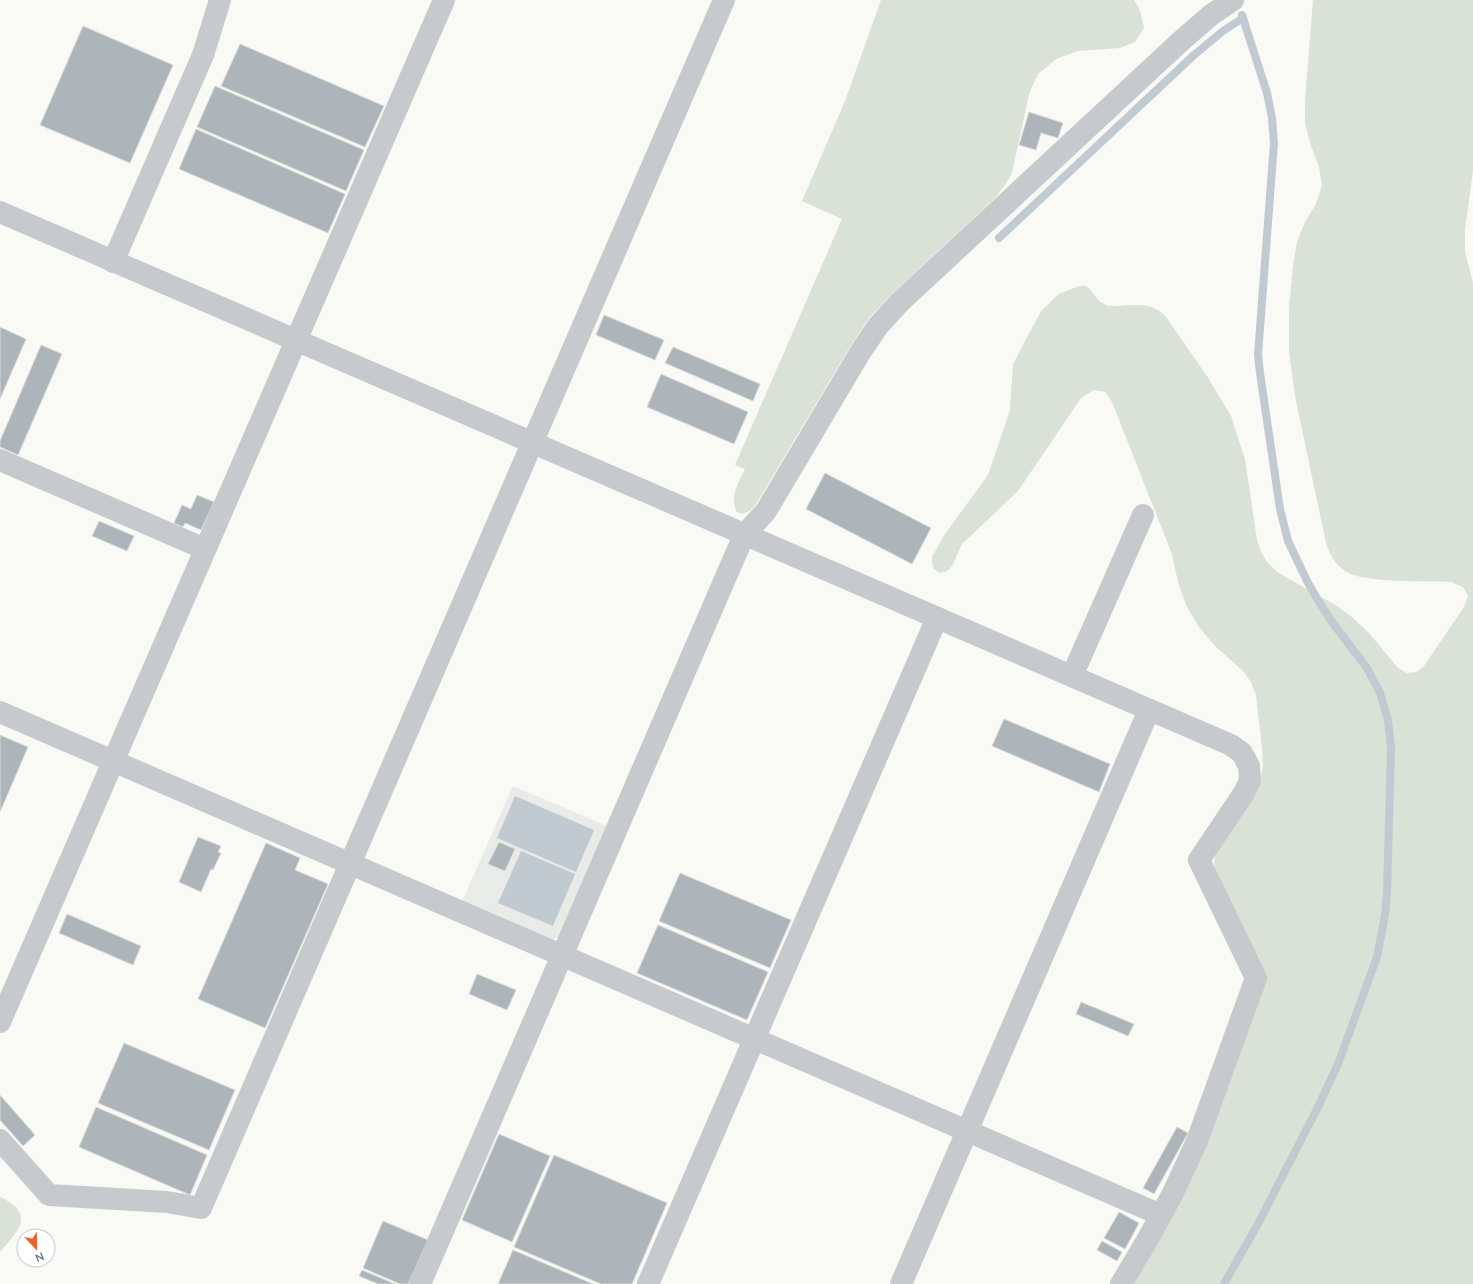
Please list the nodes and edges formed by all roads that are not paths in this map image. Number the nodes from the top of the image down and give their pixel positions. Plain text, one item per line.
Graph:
1 (220, 0) edge
2 (444, 0) edge
3 (724, 0) edge
4 (1233, 0) edge
5 (0, 212) edge
6 (113, 262) junction
7 (296, 340) junction
8 (532, 443) junction
9 (0, 460) edge
10 (1143, 515) dead end
11 (744, 535) junction
12 (205, 549) junction
13 (937, 618) junction
14 (1072, 676) junction
15 (1150, 710) junction
16 (0, 712) edge
17 (113, 762) junction
18 (350, 864) junction
19 (562, 956) junction
20 (0, 1022) edge
21 (754, 1039) junction
22 (967, 1132) junction
23 (0, 1140) edge
24 (1161, 1215) junction
25 (420, 1284) edge
26 (648, 1284) edge
27 (901, 1284) edge
28 (1121, 1284) edge

1 - 6 street
2 - 7 street
3 - 8 street
4 - 11 street
5 - 6 street
6 - 7 street
7 - 8 street
7 - 12 street
8 - 11 street
8 - 18 street
9 - 12 street
10 - 14 street
11 - 13 street
11 - 19 street
12 - 17 street
13 - 14 street
13 - 21 street
14 - 15 street
15 - 22 street
15 - 24 street
16 - 17 street
17 - 18 street
17 - 20 street
18 - 19 street
18 - 23 street
19 - 21 street
19 - 25 street
21 - 22 street
21 - 26 street
22 - 24 street
22 - 27 street
24 - 28 street

